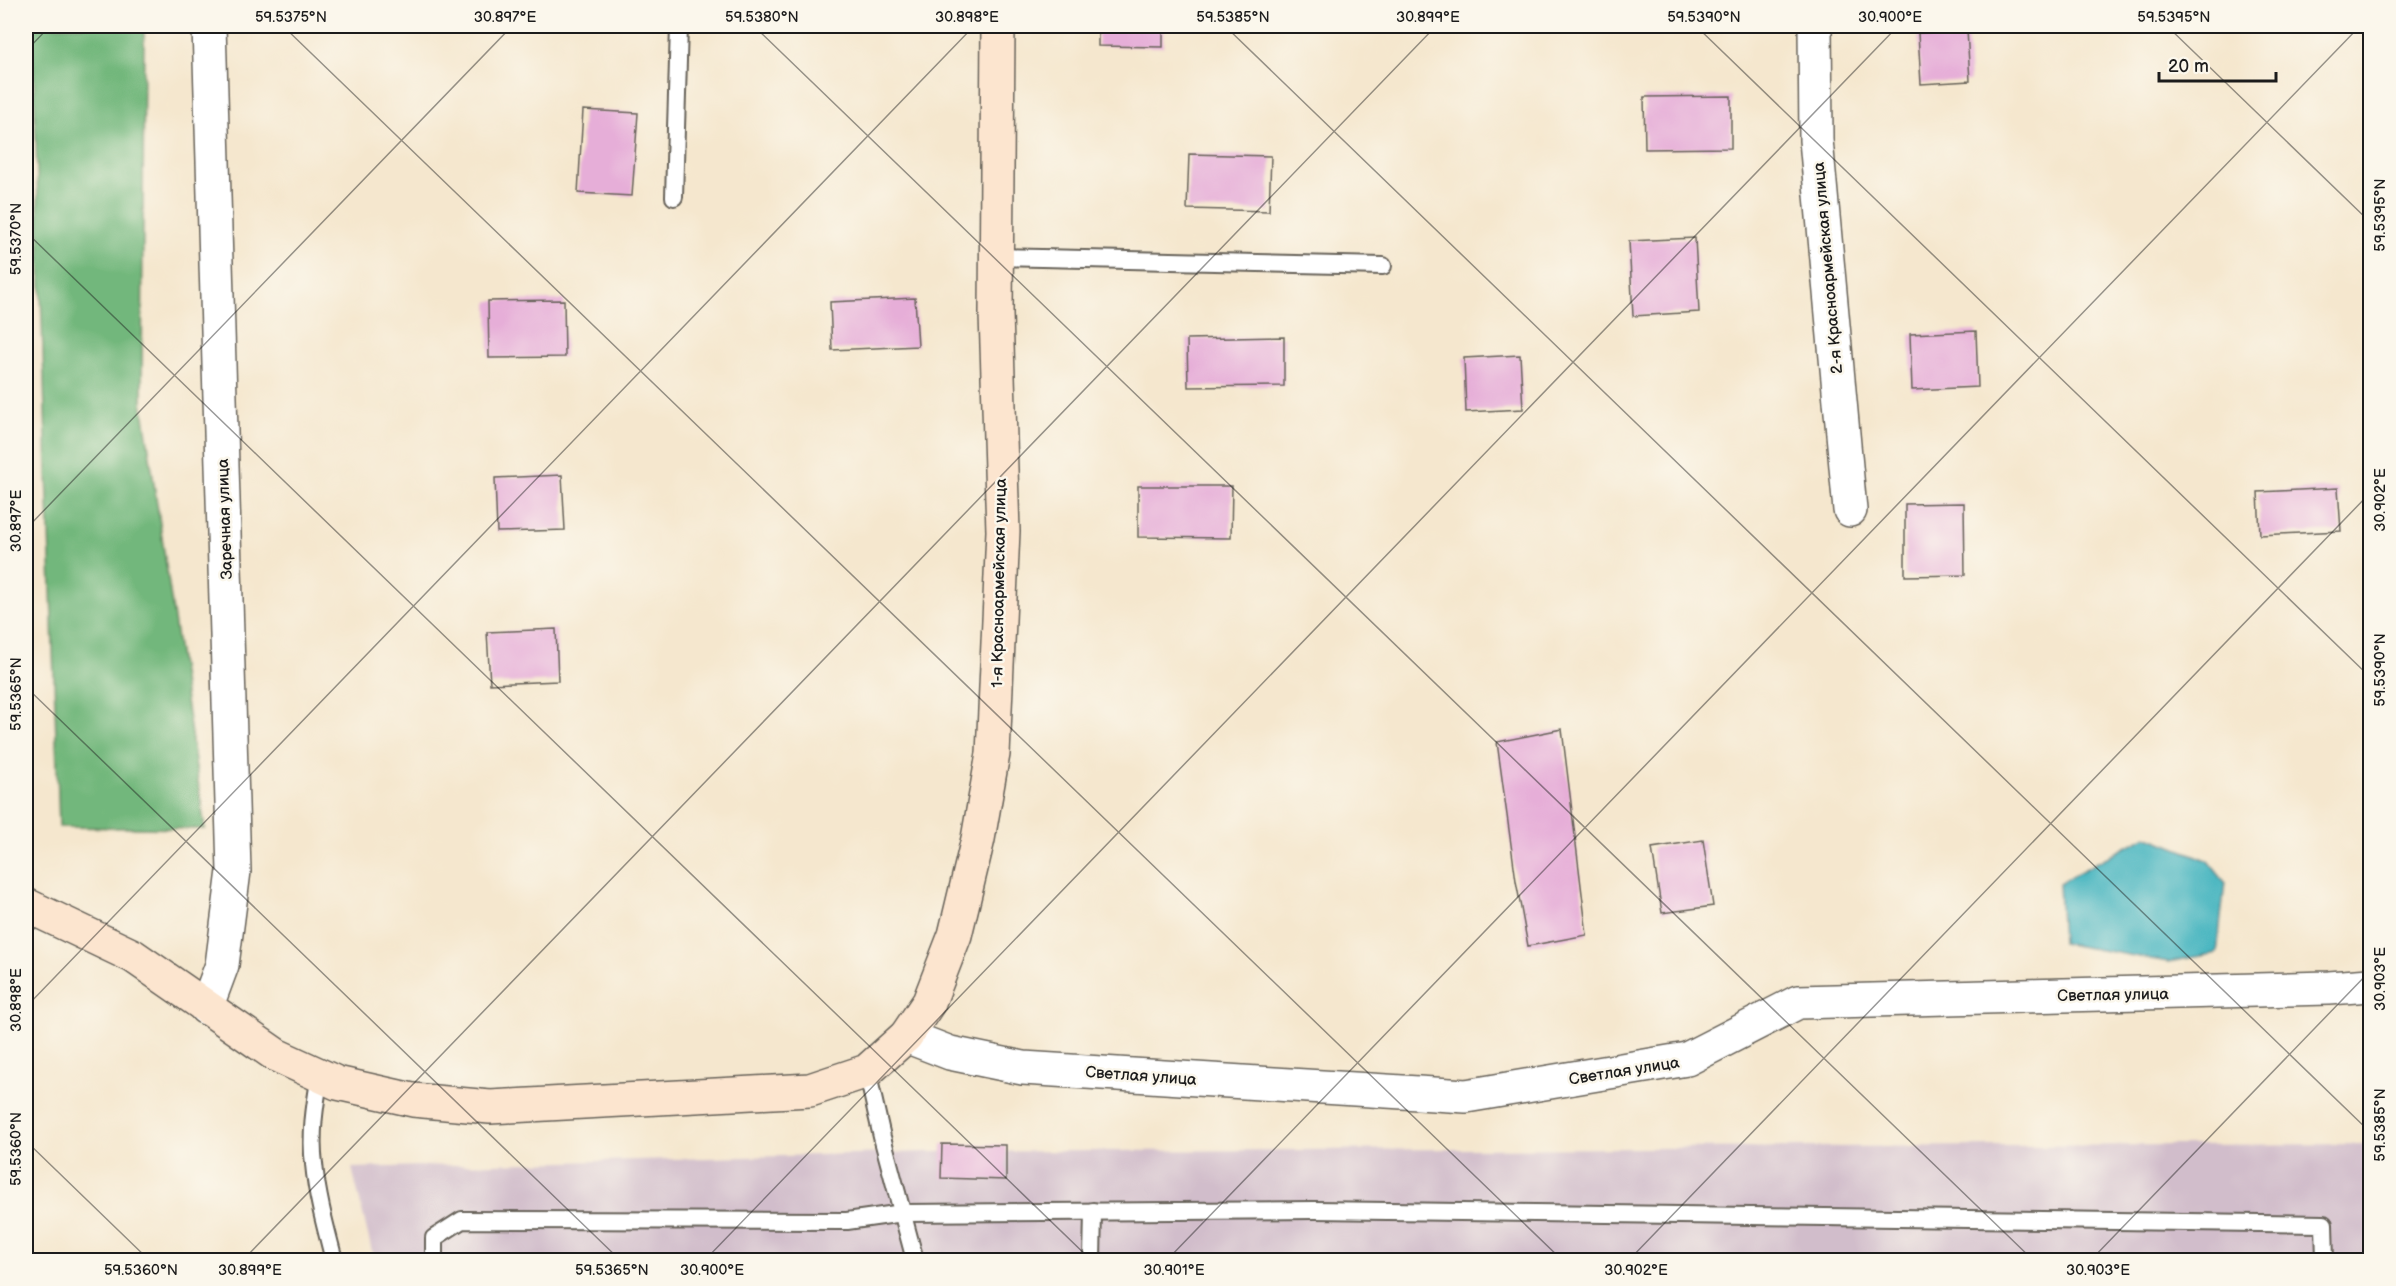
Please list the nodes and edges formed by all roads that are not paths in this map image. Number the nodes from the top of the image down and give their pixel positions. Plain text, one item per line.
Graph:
1 (209, 26) edge
2 (679, 26) edge
3 (998, 26) edge
4 (1815, 26) edge
5 (674, 197) dead end
6 (996, 257) junction
7 (1383, 266) dead end
8 (1850, 510) dead end
9 (27, 907) edge
10 (2370, 985) edge
11 (206, 1008) junction
12 (906, 1036) junction
13 (867, 1071) junction
14 (320, 1075) junction
15 (1093, 1212) junction
16 (903, 1213) junction
17 (334, 1260) edge
18 (434, 1260) edge
19 (915, 1260) edge
20 (1092, 1260) edge
21 (2325, 1260) edge

1 - 11 street, Заречная улица
2 - 5 lane
3 - 6 street, 1-я Красноармейская улица
4 - 8 street, 2-я Красноармейская улица
6 - 7 lane
6 - 12 street, 1-я Красноармейская улица
9 - 11 street
10 - 12 street, Светлая улица
11 - 14 street
12 - 13 street, 1-я Красноармейская улица
13 - 14 street
13 - 16 lane
14 - 17 lane
15 - 16 lane
15 - 20 lane
15 - 21 lane
16 - 18 lane
16 - 19 lane

